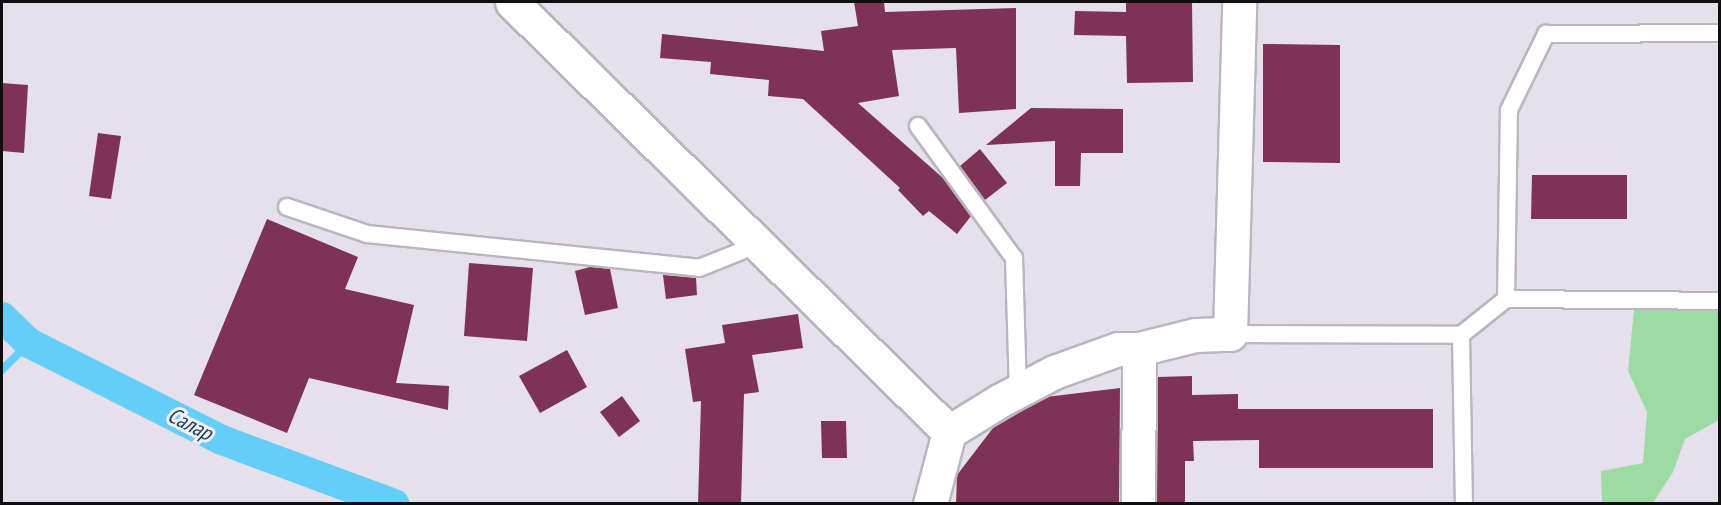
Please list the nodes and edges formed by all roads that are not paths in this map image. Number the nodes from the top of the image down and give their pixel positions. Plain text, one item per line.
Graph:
1 (1239, 2) edge
2 (526, 9) edge
3 (1719, 33) edge
4 (918, 126) dead end
5 (286, 207) dead end
6 (759, 244) junction
7 (1506, 299) junction
8 (1719, 301) edge
9 (1230, 334) junction
10 (1461, 335) junction
11 (1139, 349) junction
12 (1018, 391) junction
13 (949, 432) junction
14 (930, 504) edge
15 (1138, 504) edge
16 (1464, 504) edge

1 - 9 street
2 - 6 street
3 - 7 lane
4 - 12 lane
5 - 6 lane
6 - 13 street
7 - 8 lane
7 - 10 lane
9 - 10 lane
9 - 11 street
10 - 16 lane
11 - 12 street
11 - 15 street
12 - 13 street
13 - 14 street

